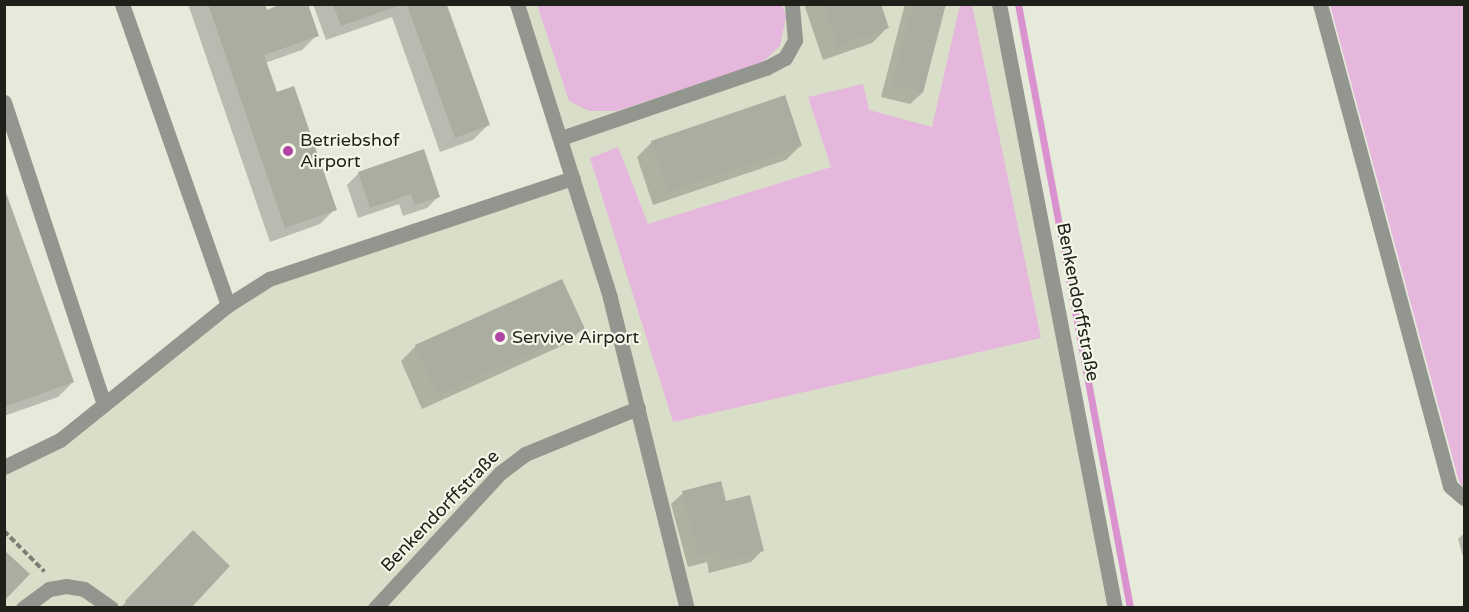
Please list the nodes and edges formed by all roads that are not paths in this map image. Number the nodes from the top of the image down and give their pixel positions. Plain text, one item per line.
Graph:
1 (122, 4) edge
2 (517, 4) edge
3 (792, 4) edge
4 (999, 4) edge
5 (1320, 4) edge
6 (4, 102) edge
7 (561, 138) junction
8 (573, 178) junction
9 (228, 305) junction
10 (104, 404) junction
11 (638, 408) junction
12 (4, 467) edge
13 (1464, 498) edge
14 (23, 608) edge
15 (111, 608) edge
16 (375, 608) edge
17 (687, 608) edge
18 (1116, 608) edge

1 - 9 street
2 - 7 street
3 - 7 street
4 - 18 street, Benkendorffstraße
5 - 13 street
6 - 10 street
7 - 8 street
8 - 9 street
8 - 11 street
9 - 10 street
10 - 12 street
11 - 16 street, Benkendorffstraße
11 - 17 street
14 - 15 street

